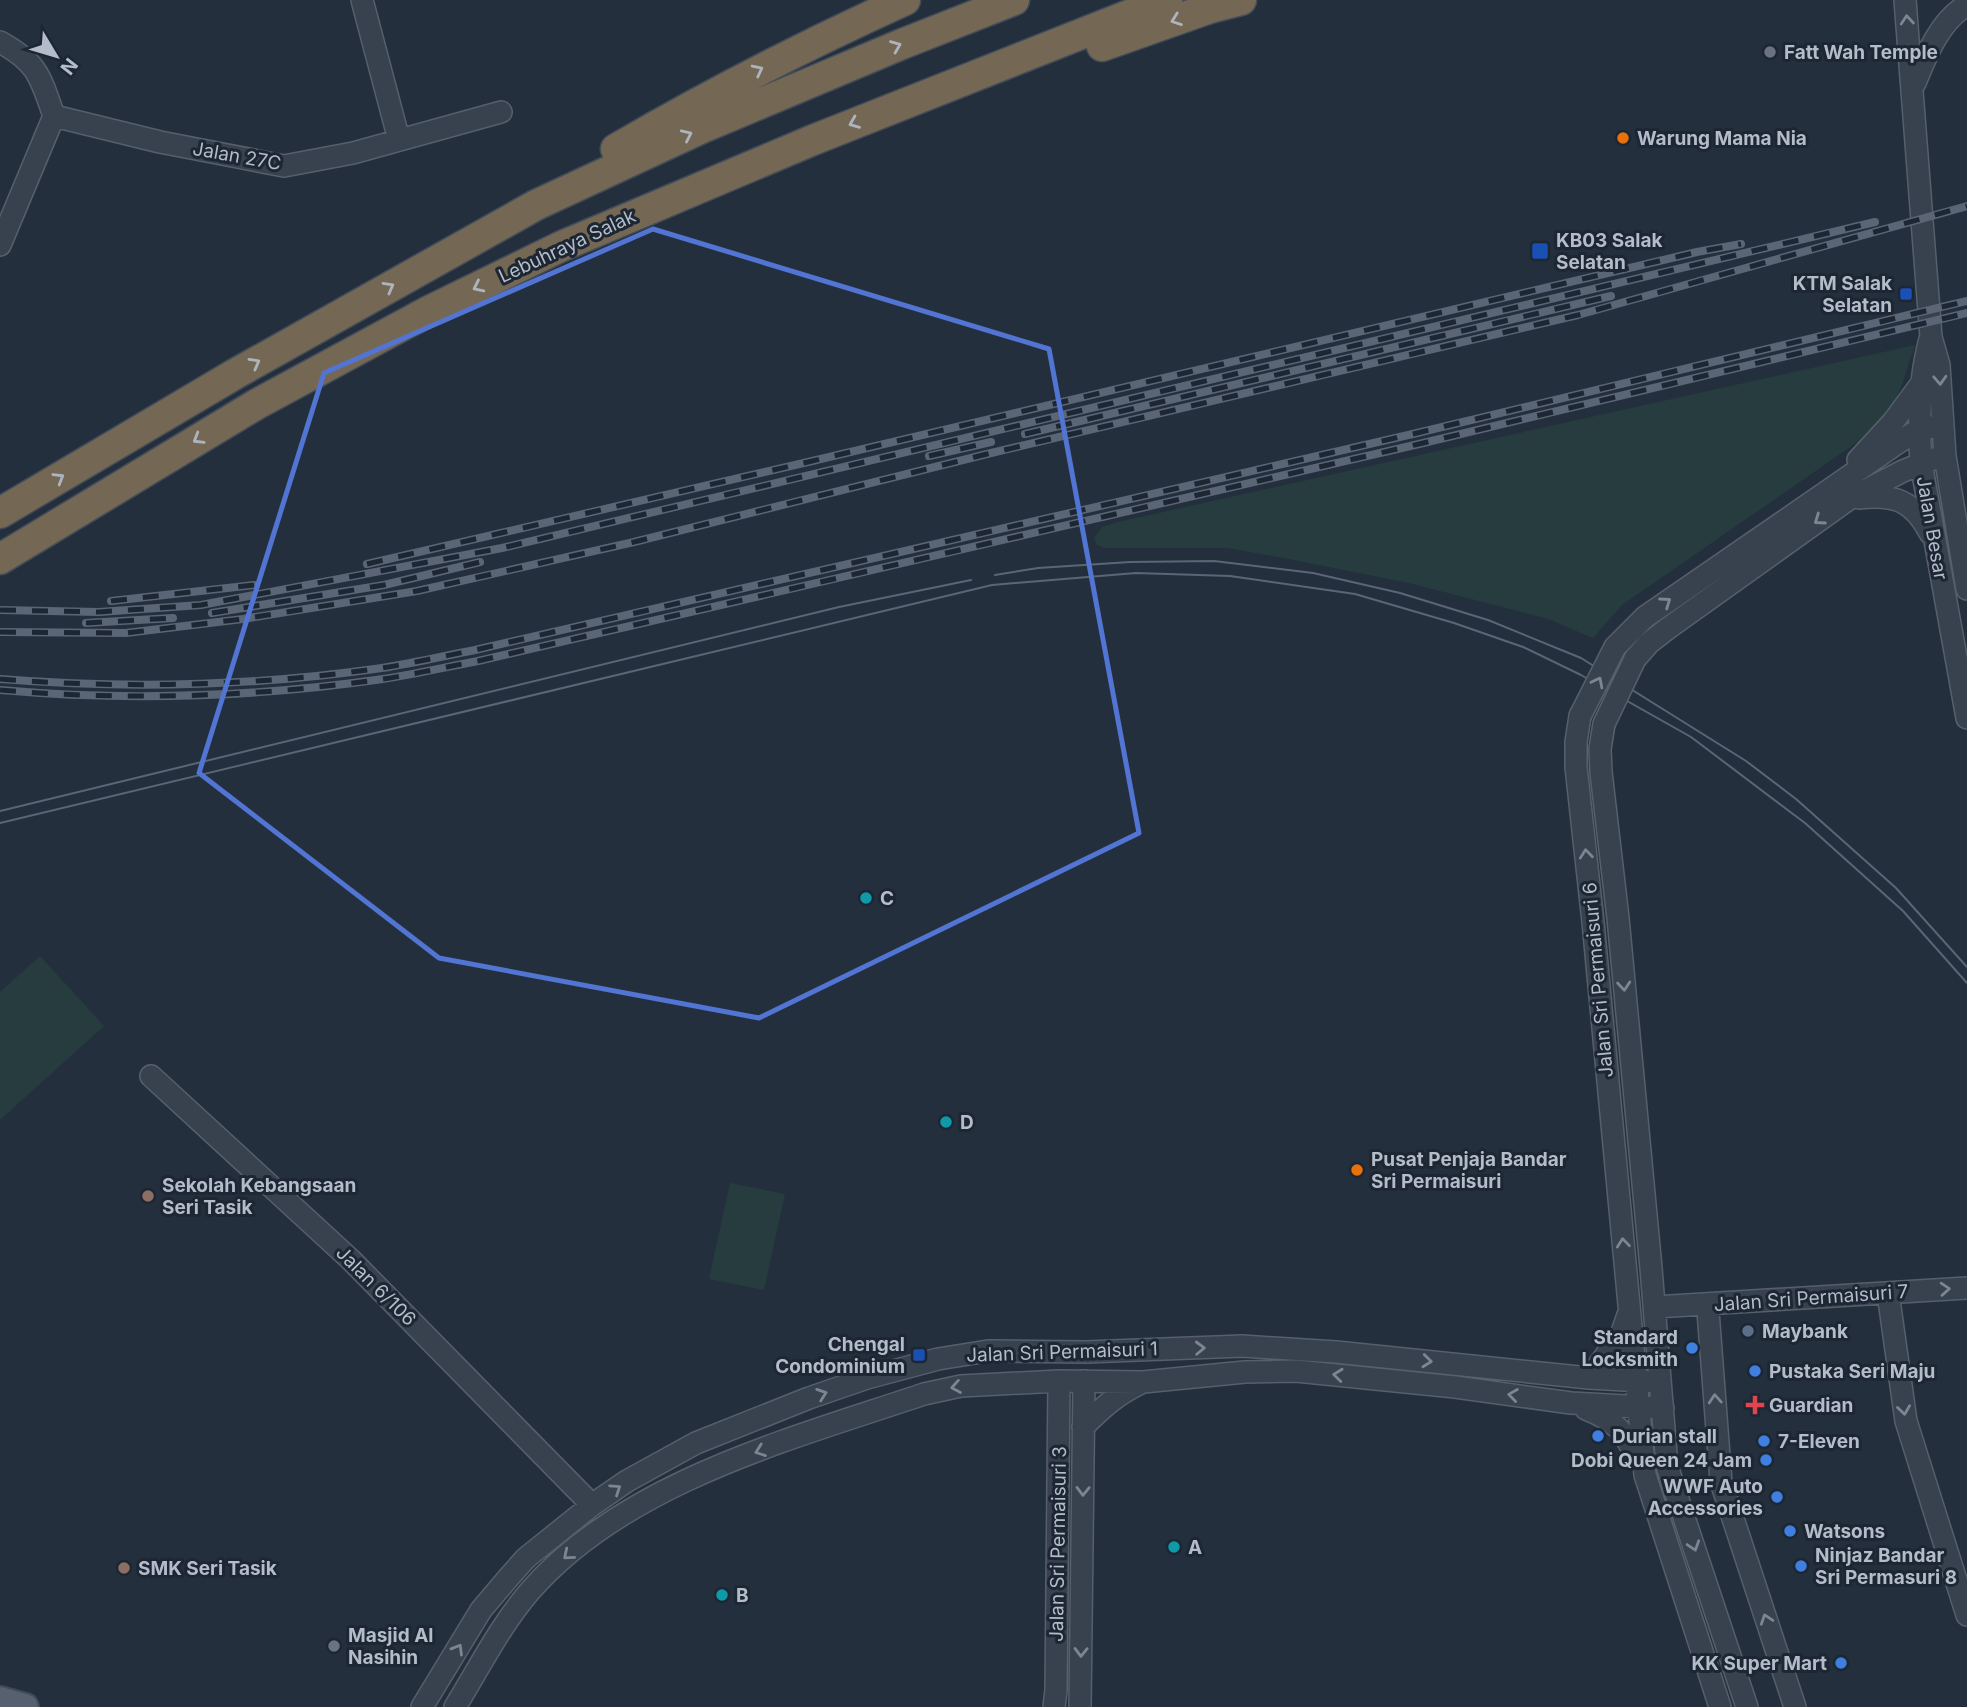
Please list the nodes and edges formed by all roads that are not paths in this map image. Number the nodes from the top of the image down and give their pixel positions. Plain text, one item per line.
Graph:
1 (362, 0) edge
2 (905, 0) edge
3 (1014, 0) edge
4 (1167, 0) edge
5 (1241, 0) edge
6 (1905, 0) edge
7 (1967, 5) edge
8 (0, 42) edge
9 (1913, 89) junction
10 (917, 98) junction
11 (501, 112) dead end
12 (54, 116) junction
13 (399, 140) junction
14 (536, 205) junction
15 (0, 245) edge
16 (1931, 337) junction
17 (1921, 384) junction
18 (1942, 425) junction
19 (1918, 430) junction
20 (1945, 456) junction
21 (1921, 463) junction
22 (1844, 491) junction
23 (0, 513) edge
24 (1935, 544) junction
25 (11, 552) edge
26 (1967, 589) edge
27 (1967, 718) edge
28 (151, 1076) dead end
29 (1967, 1288) edge
30 (1888, 1293) junction
31 (1706, 1305) junction
32 (1655, 1307) junction
33 (1630, 1311) junction
34 (1041, 1351) junction
35 (1107, 1351) junction
36 (1071, 1376) junction
37 (867, 1378) junction
38 (1589, 1378) junction
39 (1024, 1382) junction
40 (1143, 1382) junction
41 (1636, 1382) junction
42 (1661, 1382) junction
43 (1571, 1403) junction
44 (1638, 1406) junction
45 (1663, 1408) junction
46 (876, 1410) junction
47 (1059, 1413) junction
48 (1083, 1427) junction
49 (1645, 1475) junction
50 (592, 1505) junction
51 (481, 1610) junction
52 (1967, 1615) edge
53 (506, 1624) junction
54 (0, 1700) edge
55 (25, 1707) edge
56 (422, 1707) edge
57 (455, 1707) edge
58 (1054, 1707) edge
59 (1080, 1707) edge
60 (1720, 1707) edge
61 (1747, 1707) edge
62 (1795, 1707) edge

1 - 13 street
14 -> 2 highway
14 -> 3 highway
4 - 10 highway, Lebuhraya Salak
5 -> 10 highway
9 -> 6 street, Jalan Besar
7 - 9 street, Jalan Besar
8 - 12 street
9 - 16 street, Jalan Besar
10 -> 25 highway, Lebuhraya Salak
11 - 13 street, Jalan 27C
12 - 13 street, Jalan 27C
12 - 15 street
23 -> 14 highway
16 - 17 street, Jalan Besar
16 -> 18 street, Jalan Besar
17 - 19 street, Jalan Besar
17 - 22 street
18 - 19 street, Jalan Sri Permaisuri 6
18 - 20 street, Jalan Besar
19 - 21 street, Jalan Besar
19 - 22 street, Jalan Sri Permaisuri 6
20 - 21 street, Jalan Sri Permaisuri 6
20 - 26 street, Jalan Besar
21 - 22 street, Jalan Sri Permaisuri 6
21 - 24 street, Jalan Besar
22 - 24 street
22 -> 32 street, Jalan Sri Permaisuri 6, bridge
33 -> 22 street, Jalan Sri Permaisuri 6, bridge
24 - 27 street, Jalan Besar
28 - 50 street, Jalan 6/106
30 -> 29 street, Jalan Sri Permaisuri 7
30 - 31 street, Jalan Sri Permaisuri 7
30 -> 52 street
31 - 32 street, Jalan Sri Permaisuri 7
62 -> 31 street
32 - 42 street, Jalan Sri Permaisuri 6
33 - 38 street
33 - 41 street, Jalan Sri Permaisuri 6
34 - 35 street, Jalan Sri Permaisuri 1
34 - 36 street
34 - 37 street, Jalan Sri Permaisuri 1
35 - 36 street
35 -> 38 street, Jalan Sri Permaisuri 1
36 - 39 street, Jalan Sri Permaisuri 1
36 - 40 street, Jalan Sri Permaisuri 1
36 - 47 street, Jalan Sri Permaisuri 3
36 - 48 street, Jalan Sri Permaisuri 3
37 - 46 street
50 -> 37 street, Jalan Sri Permaisuri 1
38 - 41 street, Jalan Sri Permaisuri 1
39 -> 46 street, Jalan Sri Permaisuri 1
39 - 47 street
43 -> 40 street, Jalan Sri Permaisuri 1
40 - 48 street
41 - 42 street, Jalan Sri Permaisuri 1
41 - 44 street, Jalan Sri Permaisuri 6
42 - 45 street, Jalan Sri Permaisuri 6
43 - 44 street, Jalan Sri Permaisuri 1
43 - 49 street
44 - 45 street, Jalan Sri Permaisuri 1
44 - 49 street, Jalan Sri Permaisuri 6
45 -> 61 street, Jalan Sri Permaisuri 6
46 -> 53 street, Jalan Sri Permaisuri 1
47 - 58 street, Jalan Sri Permaisuri 3
48 -> 59 street, Jalan Sri Permaisuri 3
49 - 60 street, Jalan Sri Permaisuri 6
50 - 51 street, Jalan Sri Permaisuri 1
51 - 53 street
56 -> 51 street, Jalan Sri Permaisuri 1
53 - 57 street, Jalan Sri Permaisuri 1
54 - 55 main road

